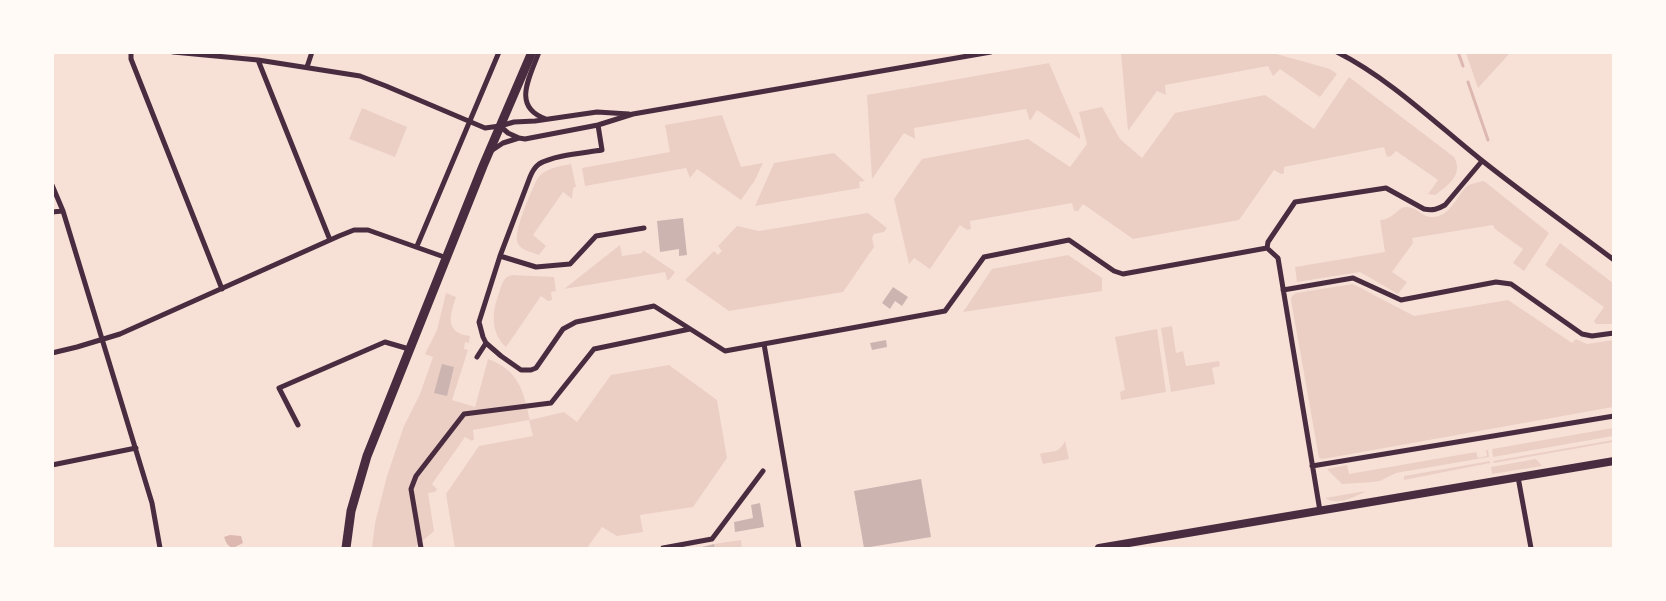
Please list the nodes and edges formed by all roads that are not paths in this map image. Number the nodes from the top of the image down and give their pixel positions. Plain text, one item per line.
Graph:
1 (131, 52) edge
2 (173, 52) edge
3 (312, 52) edge
4 (499, 52) edge
5 (532, 52) edge
6 (539, 52) edge
7 (991, 52) edge
8 (1337, 52) edge
9 (258, 60) junction
10 (306, 67) junction
11 (633, 114) junction
12 (547, 119) junction
13 (469, 122) junction
14 (598, 125) junction
15 (500, 126) junction
16 (519, 138) junction
17 (488, 153) junction
18 (1482, 161) junction
19 (52, 185) edge
20 (63, 211) junction
21 (52, 212) edge
22 (644, 228) dead end
23 (330, 240) junction
24 (417, 246) junction
25 (1267, 248) junction
26 (500, 256) junction
27 (447, 258) junction
28 (1614, 260) edge
29 (222, 289) junction
30 (1283, 290) junction
31 (690, 329) junction
32 (1614, 333) edge
33 (102, 340) junction
34 (486, 343) junction
35 (764, 344) junction
36 (409, 349) junction
37 (52, 353) edge
38 (477, 357) dead end
39 (1614, 416) edge
40 (298, 425) dead end
41 (136, 448) junction
42 (1614, 461) edge
43 (52, 465) edge
44 (1312, 466) junction
45 (763, 471) dead end
46 (1518, 477) junction
47 (1320, 511) junction
48 (160, 548) edge
49 (346, 548) edge
50 (421, 548) edge
51 (664, 548) edge
52 (799, 548) edge
53 (1099, 548) edge
54 (1531, 548) edge

1 - 29 street
2 - 9 street
3 - 10 street
4 - 13 street
5 - 15 main road
6 - 12 street
7 - 11 street
8 - 18 street
9 - 10 street
9 - 23 street
10 - 13 street
11 - 12 street
11 - 14 street
12 - 15 street
13 - 15 street
13 - 24 street
14 - 16 street
14 - 26 street
15 - 16 street
15 - 17 main road
16 - 17 street
17 - 27 main road
18 - 25 street
18 - 28 street
19 - 20 street
20 - 21 street
20 - 33 street
22 - 26 street
23 - 24 street
23 - 29 street
24 - 27 street
25 - 30 street
25 - 35 street
26 - 34 street
27 - 36 main road
29 - 33 street
30 - 32 street
30 - 44 street
31 - 34 street
31 - 35 street
31 - 50 street
33 - 37 street
33 - 41 street
34 - 38 street
35 - 52 street
36 - 40 street
36 - 49 main road
39 - 44 street
41 - 43 street
41 - 48 street
42 - 46 street
44 - 47 street
45 - 51 street
46 - 47 street
46 - 54 street
47 - 53 street

